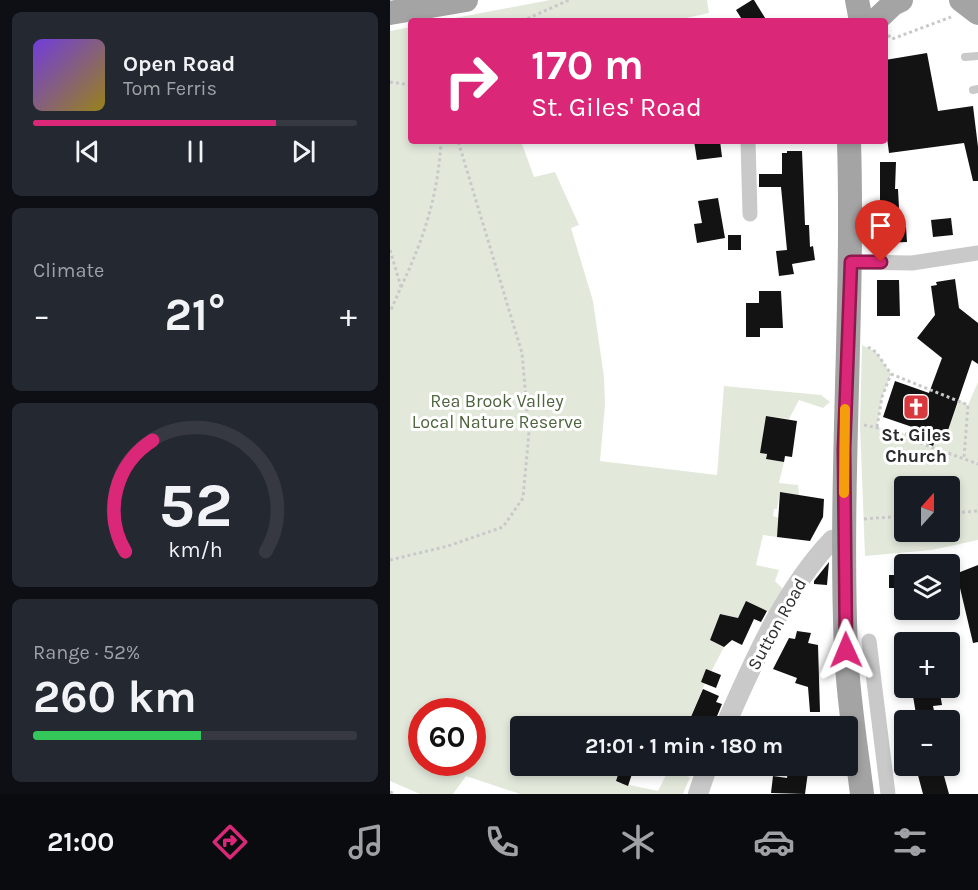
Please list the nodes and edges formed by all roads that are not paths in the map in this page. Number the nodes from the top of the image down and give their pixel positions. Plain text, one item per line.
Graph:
1 (466, 0) edge
2 (857, 0) edge
3 (901, 0) edge
4 (956, 8) edge
5 (390, 13) edge
6 (978, 13) edge
7 (860, 18) edge
8 (878, 18) edge
9 (978, 56) edge
10 (965, 57) dead end
11 (748, 144) edge
12 (849, 144) edge
13 (750, 214) dead end
14 (978, 253) edge
15 (851, 262) junction
16 (845, 529) junction
17 (869, 641) dead end
18 (730, 716) edge
19 (853, 716) edge
20 (880, 733) junction
21 (858, 737) edge
22 (858, 762) edge
23 (704, 776) edge
24 (698, 794) edge
25 (862, 794) edge
26 (888, 794) edge

1 - 5 main road
2 - 7 main road
3 - 8 main road
4 - 6 main road
9 - 10 lane
11 - 13 street
12 - 15 main road
14 - 15 street
15 - 16 main road
16 - 18 street, Sutton Road
16 - 19 main road
17 - 20 street
20 - 21 street
20 - 26 street
22 - 25 main road
23 - 24 street

